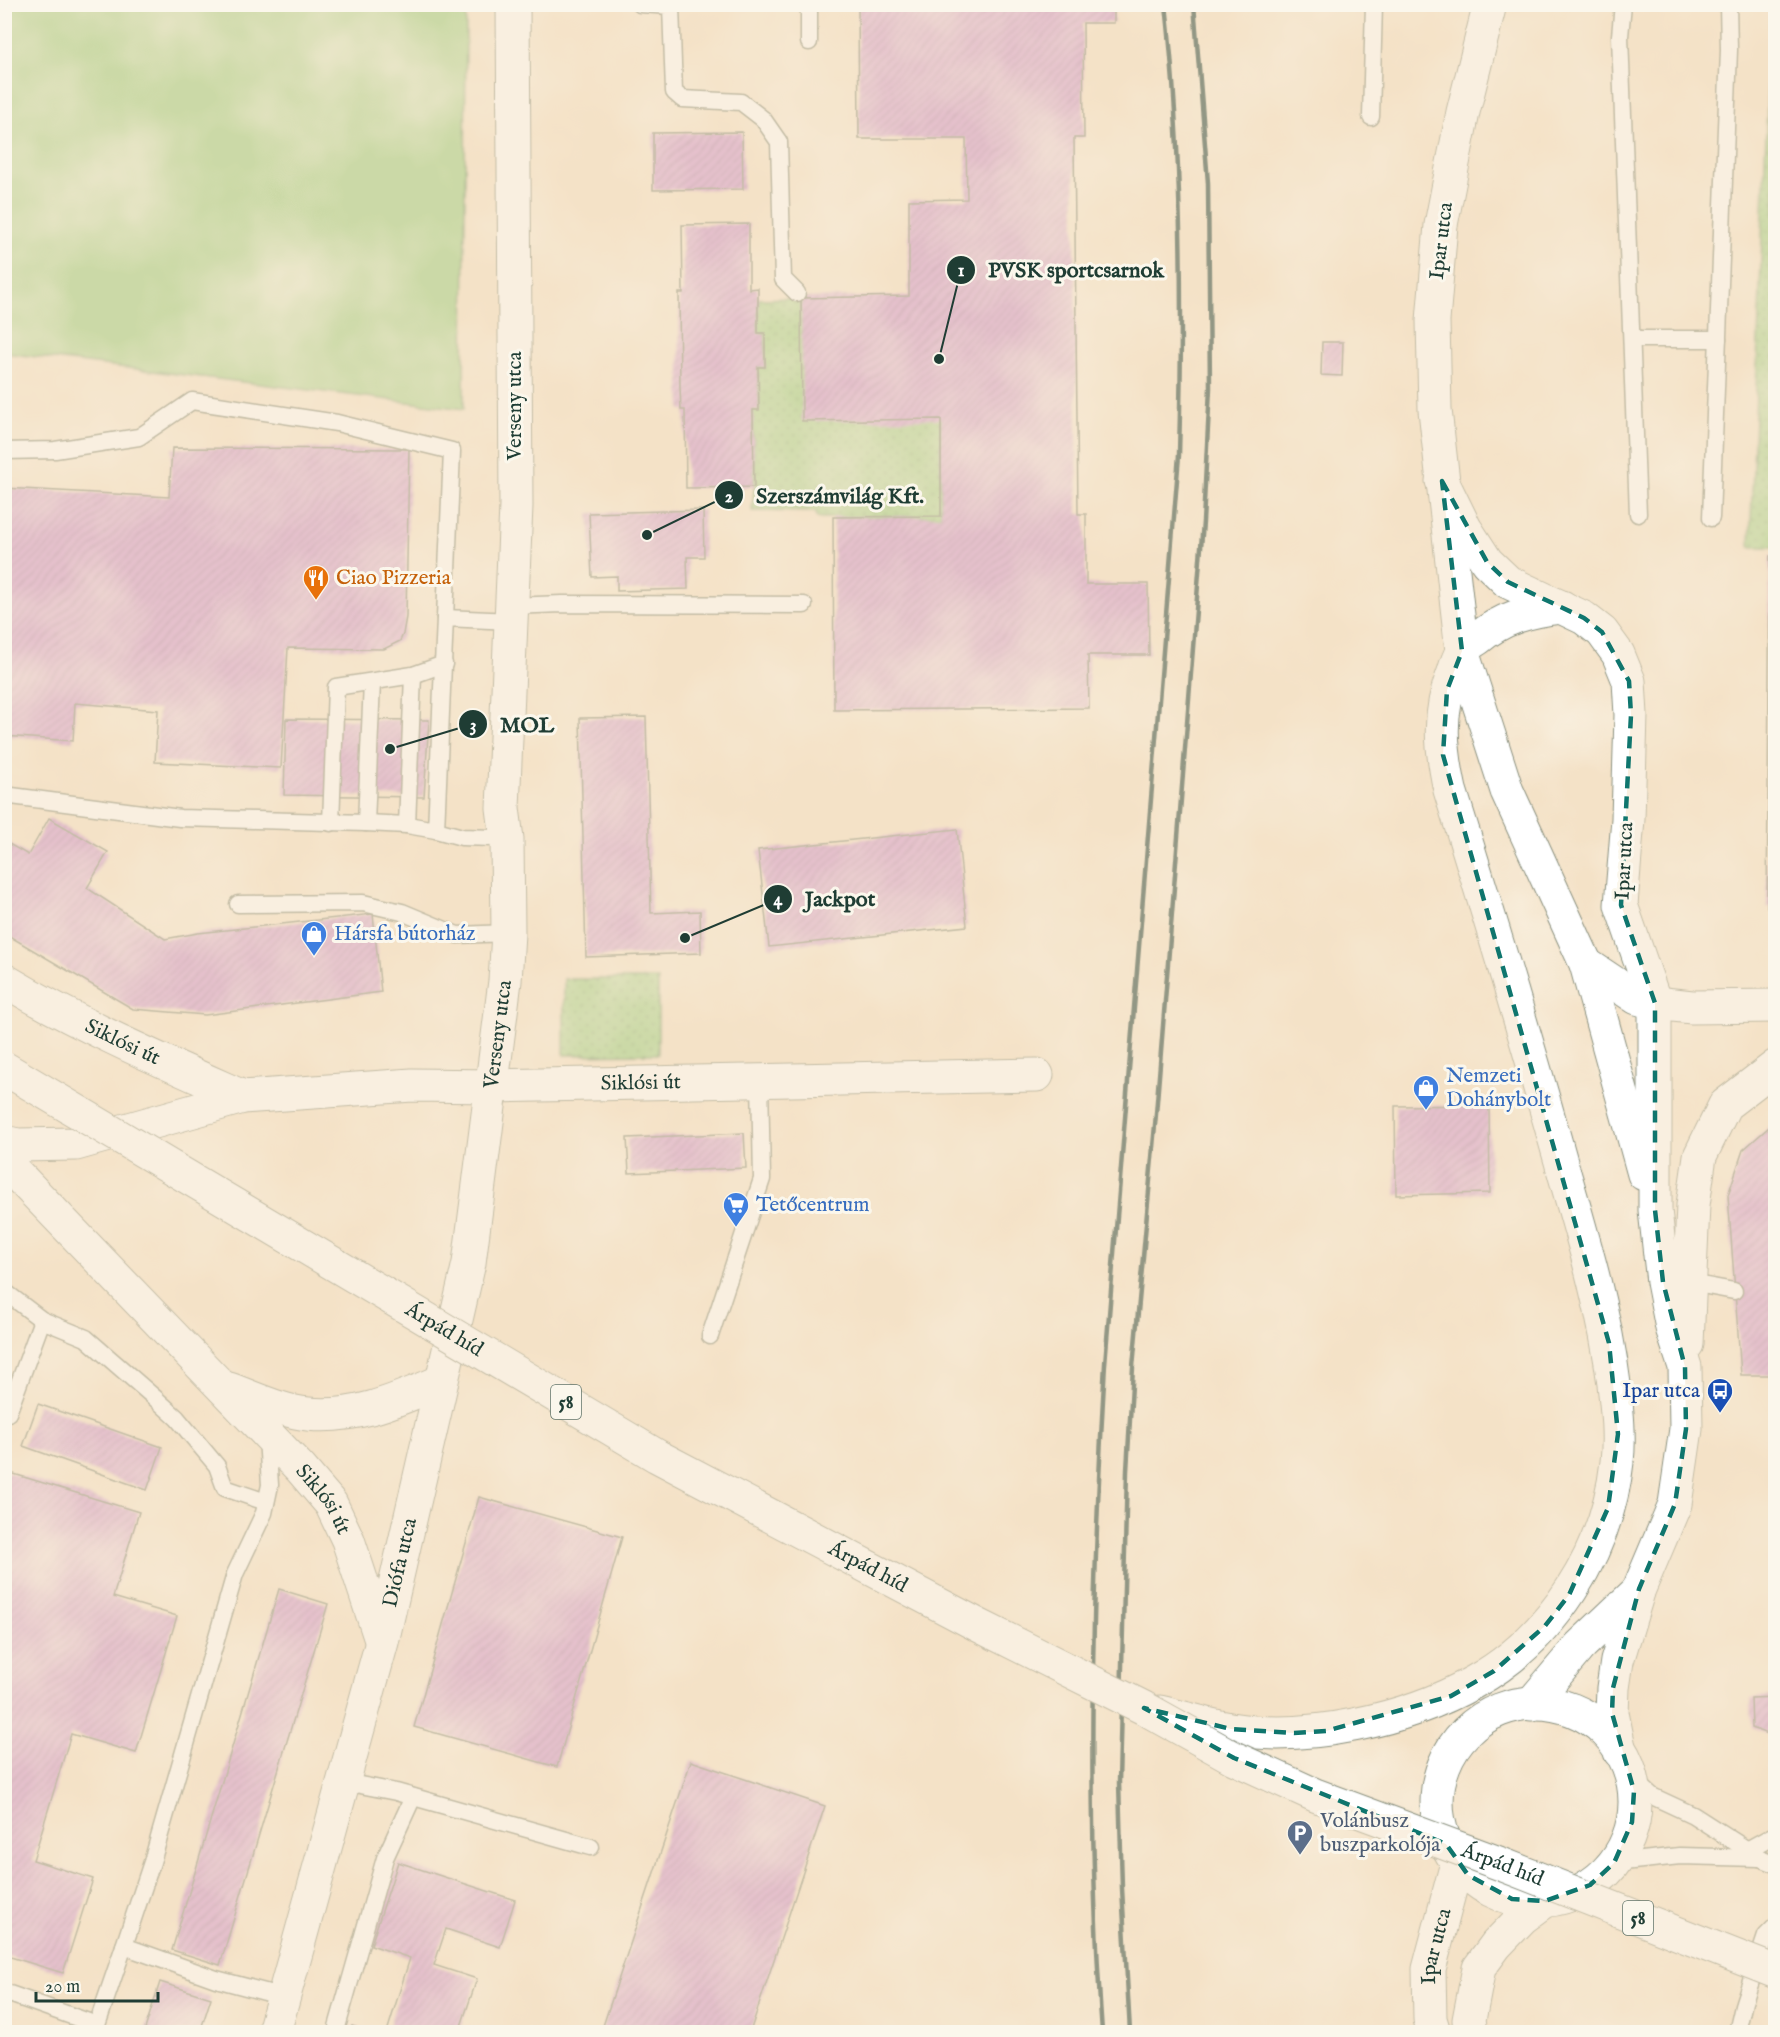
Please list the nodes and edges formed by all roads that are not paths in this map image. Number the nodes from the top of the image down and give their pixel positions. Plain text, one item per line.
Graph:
1 (513, 4) edge
2 (640, 4) edge
3 (809, 4) edge
4 (1374, 4) edge
5 (1490, 4) edge
6 (1623, 4) edge
7 (1728, 4) edge
8 (808, 42) dead end
9 (1371, 117) dead end
10 (797, 293) dead end
11 (1632, 339) junction
12 (1718, 339) junction
13 (4, 451) edge
14 (1442, 481) junction
15 (1638, 514) dead end
16 (1711, 519) dead end
17 (804, 605) dead end
18 (1562, 607) junction
19 (512, 614) junction
20 (445, 618) junction
21 (1462, 651) junction
22 (444, 664) junction
23 (413, 675) junction
24 (372, 682) junction
25 (4, 795) edge
26 (331, 823) junction
27 (366, 823) junction
28 (498, 823) junction
29 (406, 825) junction
30 (436, 831) junction
31 (238, 904) dead end
32 (497, 934) junction
33 (1586, 964) junction
34 (4, 980) edge
35 (1655, 1003) junction
36 (1776, 1005) edge
37 (1776, 1066) edge
38 (4, 1068) edge
39 (1037, 1074) dead end
40 (760, 1080) junction
41 (493, 1086) junction
42 (243, 1097) junction
43 (4, 1142) edge
44 (4, 1161) edge
45 (1654, 1210) junction
46 (1691, 1283) junction
47 (4, 1291) edge
48 (1734, 1291) dead end
49 (42, 1320) junction
50 (710, 1336) dead end
51 (1686, 1367) junction
52 (440, 1382) junction
53 (219, 1385) junction
54 (8, 1413) dead end
55 (266, 1434) junction
56 (266, 1502) junction
57 (1639, 1589) junction
58 (382, 1642) junction
59 (1531, 1704) junction
60 (1144, 1708) junction
61 (1626, 1765) junction
62 (345, 1782) junction
63 (413, 1797) junction
64 (1776, 1834) edge
65 (591, 1847) dead end
66 (1753, 1854) junction
67 (1457, 1863) junction
68 (1614, 1863) junction
69 (1776, 1864) edge
70 (1545, 1901) junction
71 (1776, 1926) edge
72 (124, 1946) junction
73 (1776, 1972) edge
74 (4, 1992) edge
75 (284, 1996) junction
76 (337, 2027) dead end
77 (274, 2032) edge
78 (1434, 2032) edge
79 (1471, 2032) edge
80 (1737, 2032) edge

1 - 19 street, Verseny utca
2 - 10 lane
3 - 8 lane
4 - 9 lane
5 - 14 street, Ipar utca
6 - 11 lane
7 - 12 lane
11 - 12 lane
11 - 15 lane
12 - 16 lane
13 - 20 lane
14 - 18 street, Ipar utca
14 - 21 street, Ipar utca
17 - 19 lane
18 - 21 street
18 - 35 street, Ipar utca
19 - 20 lane
19 - 28 street, Verseny utca
20 - 22 lane
21 - 33 street, Ipar utca
21 - 60 street, bridge
22 - 23 lane
22 - 30 lane
23 - 24 lane
23 - 29 lane
24 - 26 lane
24 - 27 lane
25 - 26 lane
26 - 27 lane
27 - 29 lane
28 - 30 lane
28 - 32 street, Verseny utca
29 - 30 lane
31 - 32 lane
32 - 41 street, Verseny utca
33 - 35 street
33 - 45 street, Ipar utca
34 - 42 street, Siklósi út
35 - 36 street
35 - 45 street, Ipar utca
37 - 46 street
38 - 60 street, Árpád híd / 58, bridge
39 - 40 street, Siklósi út
40 - 41 street, Siklósi út
40 - 50 lane
41 - 42 street, Siklósi út
41 - 52 street, Diófa utca
42 - 43 street, Siklósi út
44 - 53 street, Siklósi út
45 - 51 street, Ipar utca
46 - 48 lane
46 - 51 street
47 - 49 lane
49 - 54 lane
49 - 56 lane
51 - 57 street, Ipar utca
52 - 53 street, Siklósi út
52 - 58 street, Diófa utca
53 - 55 street, Siklósi út
55 - 56 lane
55 - 58 street, Siklósi út
56 - 72 lane
57 - 59 street, Ipar utca
57 - 61 street, Ipar utca
58 - 62 street, Diófa utca
59 - 61 street, Ipar utca
59 - 67 street, Ipar utca
60 - 73 street, Árpád híd / 58, bridge
61 - 66 lane
61 - 68 street, Ipar utca
62 - 63 lane
62 - 75 street, Diófa utca
63 - 65 lane
63 - 76 lane
64 - 66 lane
66 - 68 lane
66 - 69 lane
67 - 70 street, Ipar utca
67 - 78 street, Ipar utca
68 - 70 street, Ipar utca
70 - 79 street, Ipar utca
71 - 80 lane
72 - 74 lane
72 - 75 lane
75 - 77 street, Diófa utca

